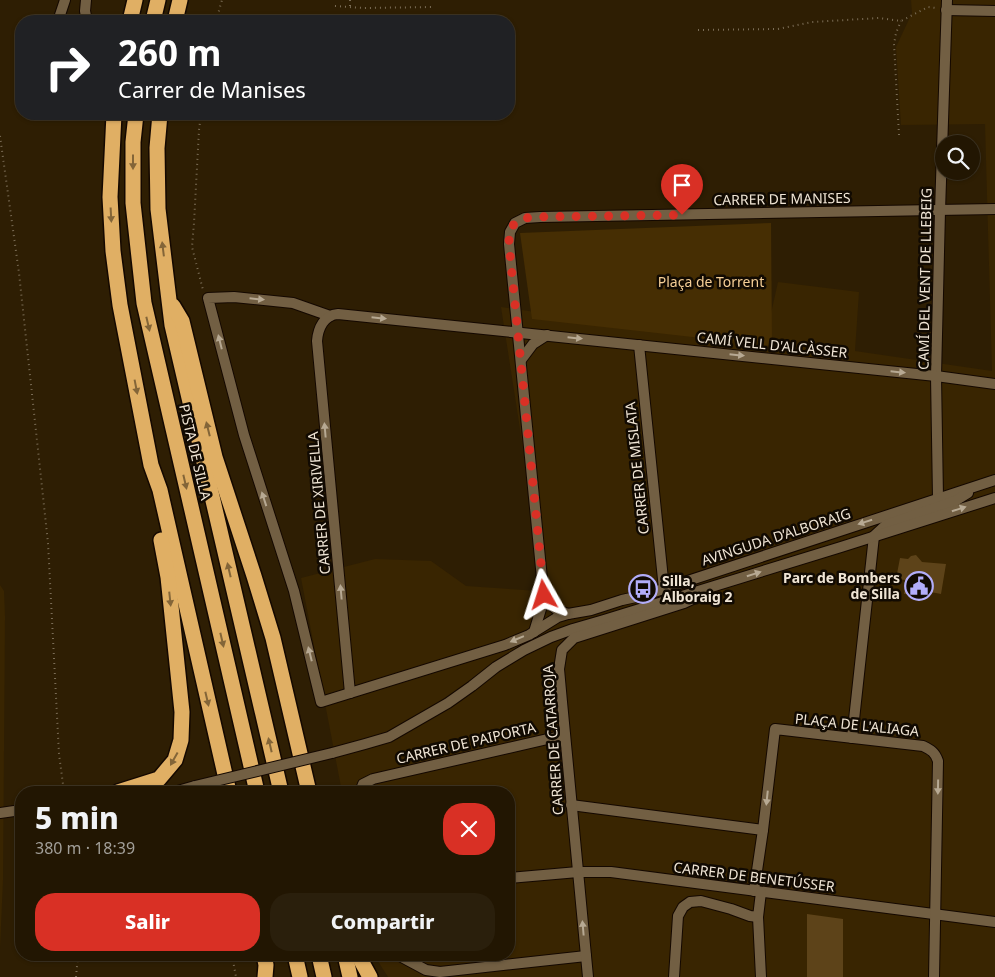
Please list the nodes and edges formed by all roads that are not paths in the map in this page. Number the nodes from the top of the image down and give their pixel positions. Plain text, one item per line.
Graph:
1 (65, 0) edge
2 (86, 0) edge
3 (136, 0) edge
4 (158, 0) edge
5 (180, 0) edge
6 (946, 5) edge
7 (995, 11) edge
8 (60, 15) edge
9 (86, 15) edge
10 (132, 15) edge
11 (154, 15) edge
12 (176, 15) edge
13 (113, 120) edge
14 (136, 120) edge
15 (159, 120) edge
16 (995, 209) edge
17 (940, 210) junction
18 (168, 297) junction
19 (330, 316) junction
20 (518, 332) junction
21 (547, 335) junction
22 (639, 345) junction
23 (520, 360) junction
24 (936, 376) junction
25 (995, 384) edge
26 (151, 465) junction
27 (995, 480) edge
28 (977, 486) junction
29 (938, 498) junction
30 (995, 498) edge
31 (874, 536) junction
32 (727, 582) junction
33 (664, 589) junction
34 (645, 595) junction
35 (544, 599) junction
36 (568, 614) junction
37 (573, 629) junction
38 (534, 632) junction
39 (350, 693) junction
40 (565, 735) junction
41 (852, 738) junction
42 (137, 786) edge
43 (195, 786) edge
44 (227, 786) edge
45 (256, 786) edge
46 (280, 786) edge
47 (308, 786) edge
48 (362, 786) edge
49 (572, 804) junction
50 (15, 811) edge
51 (0, 813) edge
52 (763, 830) junction
53 (578, 872) junction
54 (515, 877) edge
55 (758, 891) junction
56 (935, 914) junction
57 (758, 917) junction
58 (995, 922) edge
59 (586, 956) junction
60 (265, 961) edge
61 (296, 961) edge
62 (320, 961) edge
63 (346, 961) edge
64 (361, 961) edge
65 (409, 961) edge
66 (265, 977) edge
67 (300, 977) edge
68 (324, 977) edge
69 (350, 977) edge
70 (370, 977) edge
71 (588, 977) edge
72 (674, 977) edge
73 (761, 977) edge
74 (934, 977) edge

1 - 8 street
2 - 9 street
3 - 10 highway
4 - 11 highway
5 - 12 highway
6 - 7 street
6 - 17 street, CAMÍ DEL VENT DE LLEBEIG
13 -> 26 highway
14 -> 45 highway, PISTA DE SILLA
18 -> 15 highway, PISTA DE SILLA
16 - 17 street, CARRER DE MANISES
17 - 20 street, CARRER DE MANISES
17 - 24 street, CAMÍ DEL VENT DE LLEBEIG
46 -> 18 highway, PISTA DE SILLA
47 -> 18 highway
19 -> 20 street, CAMÍ VELL D'ALCÀSSER
39 -> 19 street, CARRER DE XIRIVELLA
39 -> 19 street
20 - 21 street, CAMÍ VELL D'ALCÀSSER
20 - 23 street
21 -> 22 street, CAMÍ VELL D'ALCÀSSER
21 - 23 street
22 -> 24 street, CAMÍ VELL D'ALCÀSSER
22 - 33 street, CARRER DE MISLATA
23 - 35 street
24 - 25 street, CAMÍ VELL D'ALCÀSSER
24 - 29 street, CAMÍ DEL VENT DE LLEBEIG
26 -> 42 highway
26 -> 44 highway
27 - 28 street, AVINGUDA D’ALBORAIG
28 - 29 street, AVINGUDA D’ALBORAIG
28 - 31 street, AVINGUDA D’ALBORAIG
29 -> 33 street, AVINGUDA D’ALBORAIG
31 -> 30 street, AVINGUDA D’ALBORAIG
32 -> 31 street, AVINGUDA D’ALBORAIG
31 - 41 street
32 - 37 street, AVINGUDA D’ALBORAIG
32 - 40 street, CARRER DE CATARROJA
33 - 34 street, AVINGUDA D’ALBORAIG
34 - 36 street
34 - 37 street, AVINGUDA D’ALBORAIG
35 - 36 street
35 - 38 street
36 - 38 street
37 - 43 street, bridge
38 -> 39 street
40 - 48 street, CARRER DE PAIPORTA
40 - 49 street, CARRER DE CATARROJA
41 -> 52 street, PLAÇA DE L'ALIAGA
41 -> 56 street, PLAÇA DE L'ALIAGA
49 - 52 street
49 - 53 street, CARRER DE CATARROJA
50 - 51 street
52 - 55 street, PLAÇA DE L'ALIAGA
53 - 54 street, CARRER DE BENETÚSSER
53 - 55 street, CARRER DE BENETÚSSER
59 -> 53 street, CARRER DE CATARROJA
55 - 56 street, CARRER DE BENETÚSSER
55 - 57 street, PLAÇA DE L'ALIAGA
56 - 58 street, CARRER DE BENETÚSSER
56 - 74 street, PLAÇA DE L'ALIAGA
57 - 72 street
57 - 73 street, PLAÇA DE L'ALIAGA
59 - 65 street
59 - 71 street, CARRER DE CATARROJA
60 - 66 highway
61 - 67 highway
62 - 68 highway
63 - 69 highway
64 - 70 highway

